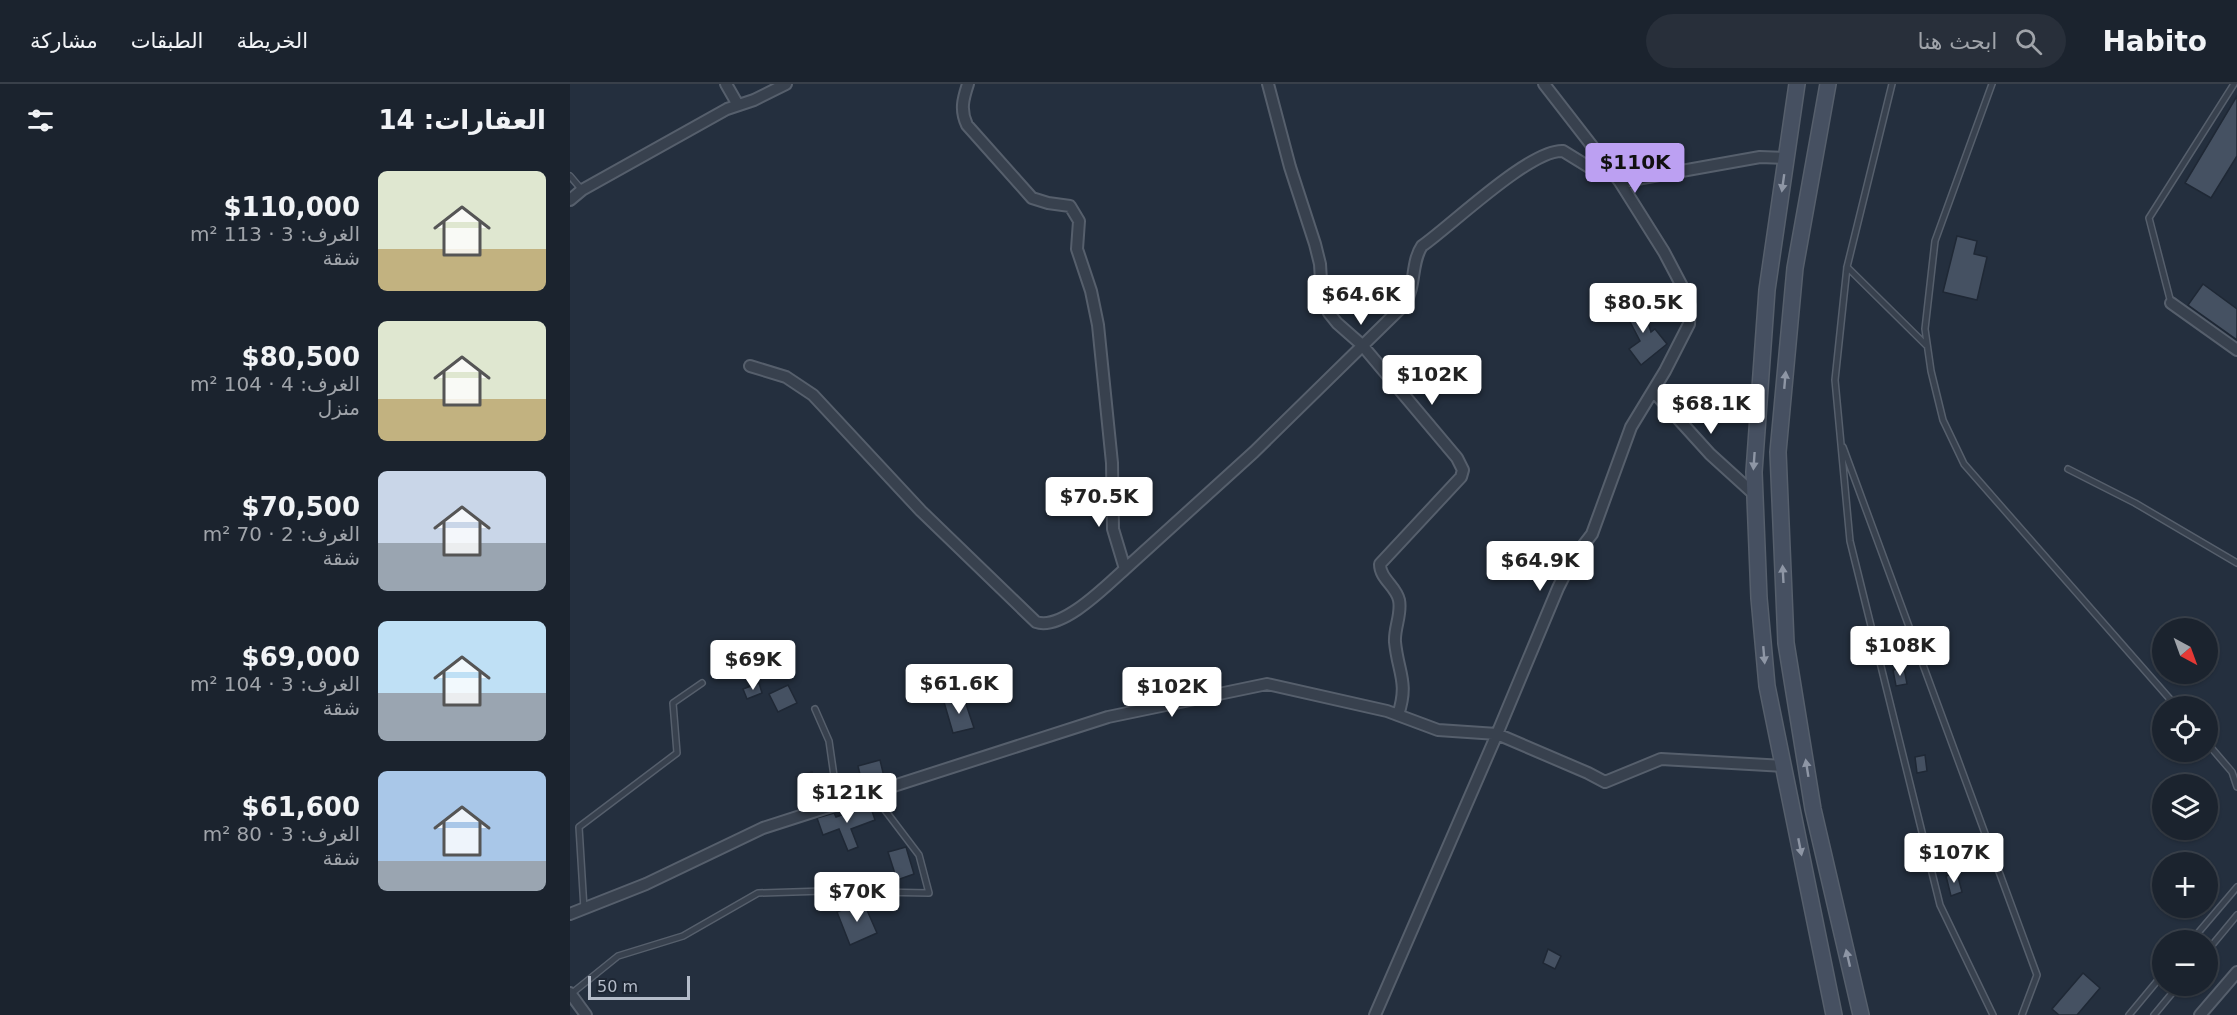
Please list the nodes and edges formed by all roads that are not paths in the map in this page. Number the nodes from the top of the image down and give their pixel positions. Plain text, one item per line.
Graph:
1 (726, 84) edge
2 (786, 84) edge
3 (968, 84) edge
4 (1268, 84) edge
5 (1544, 84) edge
6 (1797, 84) edge
7 (1828, 84) edge
8 (1892, 84) edge
9 (1992, 84) edge
10 (2234, 84) edge
11 (738, 105) junction
12 (1786, 159) junction
13 (1607, 165) junction
14 (570, 176) edge
15 (1620, 182) junction
16 (582, 190) junction
17 (570, 200) edge
18 (1847, 267) junction
19 (2171, 303) joint
20 (1362, 345) junction
21 (1927, 347) junction
22 (2237, 350) edge
23 (750, 366) dead end
24 (1653, 391) junction
25 (1841, 440) junction
26 (2068, 469) dead end
27 (1754, 494) junction
28 (2237, 563) edge
29 (1125, 569) junction
30 (702, 683) dead end
31 (2167, 696) edge
32 (815, 709) dead end
33 (1398, 715) junction
34 (1497, 734) junction
35 (2218, 756) edge
36 (1783, 766) junction
37 (2237, 787) edge
38 (872, 793) junction
39 (838, 804) junction
40 (2237, 887) edge
41 (584, 909) junction
42 (570, 914) edge
43 (2237, 915) edge
44 (2200, 930) edge
45 (2218, 938) edge
46 (2237, 972) edge
47 (2152, 987) edge
48 (570, 994) edge
49 (2170, 996) edge
50 (586, 1015) edge
51 (1375, 1015) edge
52 (1834, 1015) edge
53 (1861, 1015) edge
54 (1993, 1015) edge
55 (2022, 1015) edge
56 (2128, 1015) edge
57 (2154, 1015) edge
58 (2200, 1015) edge

1 - 11 street
2 - 11 street
3 - 29 street
4 - 20 street
5 - 13 street
6 - 12 main road
53 -> 7 main road
8 - 18 lane
9 - 21 lane
10 - 19 lane
11 - 16 street
12 - 15 street
12 -> 27 main road
13 - 15 street
13 - 20 street
14 - 16 lane
15 - 24 street
16 - 17 street
18 - 21 lane
18 - 25 lane
19 - 22 street
20 - 29 street
20 - 33 street
21 - 31 lane
23 - 29 street
24 - 27 street
24 - 34 street
25 - 54 lane
25 - 55 lane
26 - 28 lane
27 -> 36 main road
30 - 41 lane
32 - 39 lane
33 - 34 street
33 - 38 street
34 - 36 street
34 - 51 street
35 - 37 lane
36 -> 52 main road
38 - 39 street
38 - 48 lane
39 - 41 street
40 - 44 lane
41 - 42 street
43 - 45 lane
46 - 58 street
47 - 56 lane
48 - 50 street
49 - 57 lane

